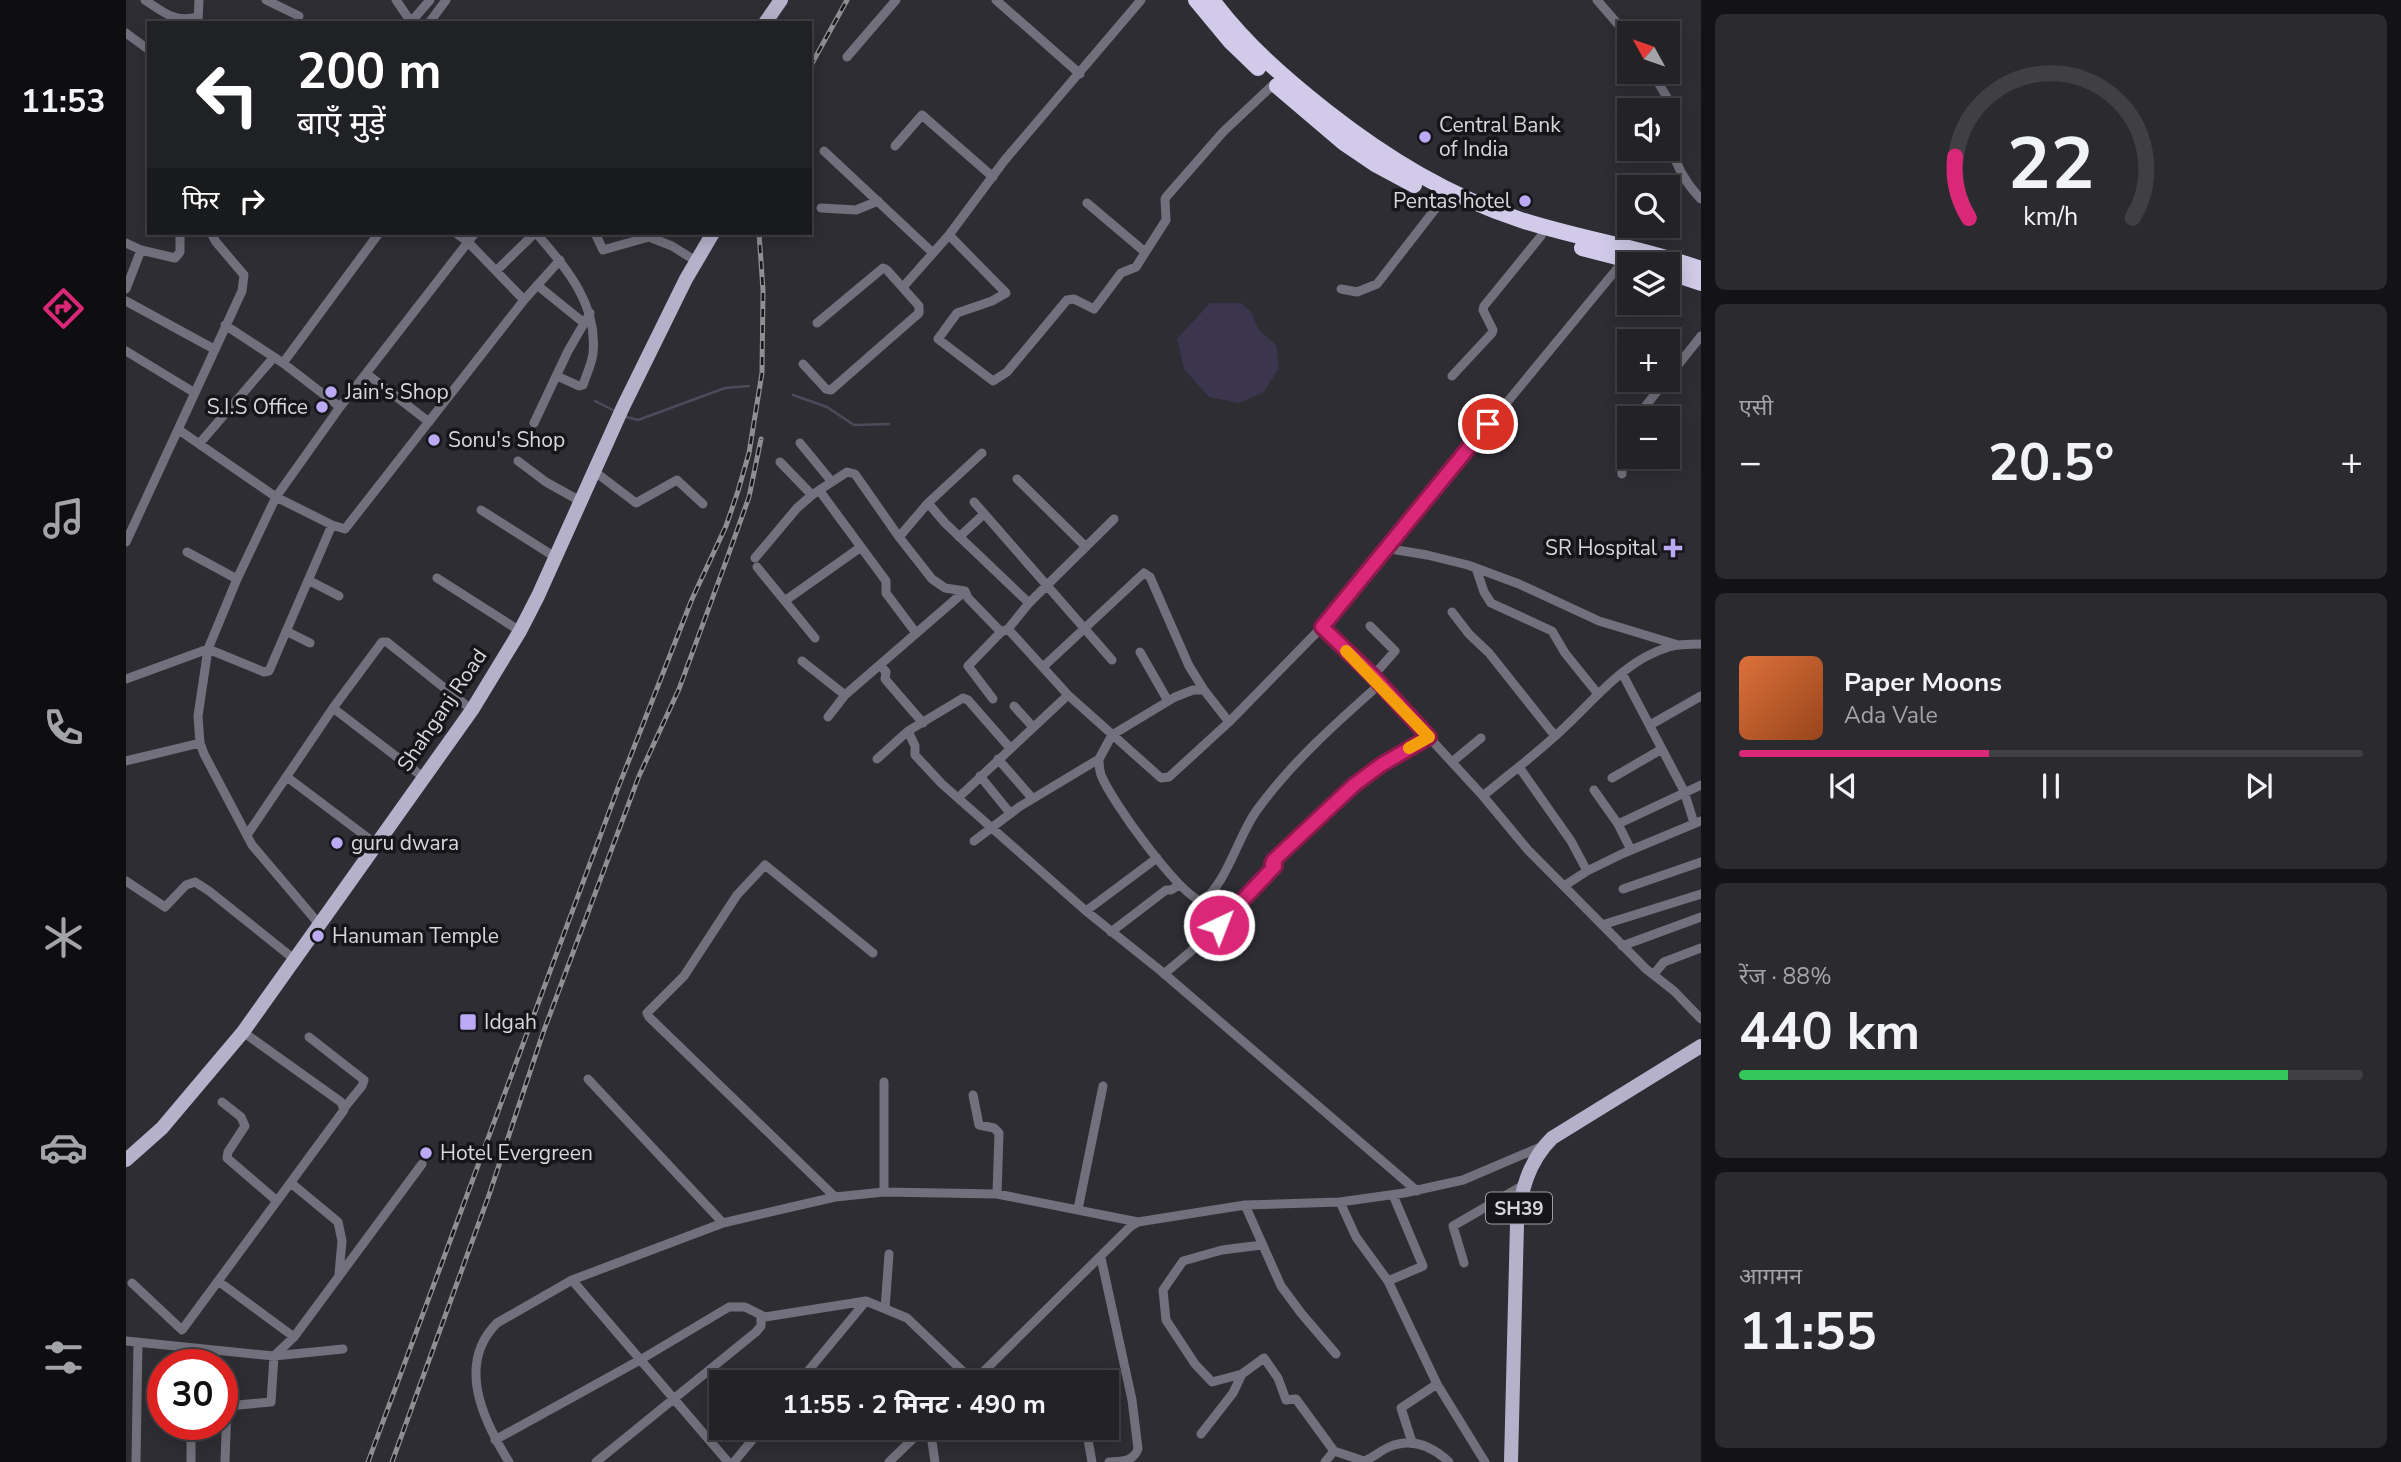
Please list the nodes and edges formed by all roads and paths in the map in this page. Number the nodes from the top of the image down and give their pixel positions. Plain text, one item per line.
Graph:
1 (145, 0) edge
2 (199, 0) edge
3 (266, 0) edge
4 (396, 0) edge
5 (446, 0) edge
6 (781, 0) edge
7 (896, 0) edge
8 (996, 0) edge
9 (1141, 0) edge
10 (1196, 0) edge
11 (1212, 0) edge
12 (1597, 0) edge
13 (432, 5) edge
14 (299, 16) dead end
15 (197, 20) edge
16 (410, 21) edge
17 (412, 21) edge
18 (766, 21) edge
19 (1617, 23) edge
20 (126, 28) edge
21 (147, 48) edge
22 (847, 57) dead end
23 (1080, 74) junction
24 (1275, 83) junction
25 (1661, 84) edge
26 (895, 146) dead end
27 (824, 151) dead end
28 (993, 177) junction
29 (1443, 199) junction
30 (1701, 199) edge
31 (878, 201) junction
32 (1087, 203) dead end
33 (821, 208) dead end
34 (180, 235) edge
35 (212, 235) edge
36 (378, 235) edge
37 (459, 235) edge
38 (473, 235) edge
39 (534, 235) edge
40 (538, 235) edge
41 (596, 235) edge
42 (712, 235) edge
43 (949, 235) junction
44 (1541, 236) junction
45 (467, 241) junction
46 (126, 243) edge
47 (141, 250) junction
48 (1145, 252) junction
49 (933, 253) junction
50 (1617, 257) edge
51 (560, 260) junction
52 (696, 261) junction
53 (1617, 269) edge
54 (1701, 269) edge
55 (496, 271) junction
56 (1680, 276) edge
57 (1701, 283) edge
58 (537, 285) junction
59 (903, 287) junction
60 (126, 289) edge
61 (1340, 289) dead end
62 (524, 300) junction
63 (126, 301) edge
64 (590, 313) junction
65 (584, 323) junction
66 (817, 323) dead end
67 (225, 325) junction
68 (1701, 336) edge
69 (214, 349) junction
70 (126, 351) edge
71 (274, 357) junction
72 (283, 363) junction
73 (803, 364) dead end
74 (367, 374) junction
75 (557, 376) junction
76 (1452, 376) dead end
77 (195, 393) junction
78 (1646, 406) edge
79 (340, 407) junction
80 (429, 422) junction
81 (534, 423) dead end
82 (179, 430) junction
83 (800, 443) dead end
84 (199, 444) junction
85 (982, 453) dead end
86 (517, 461) dead end
87 (780, 462) dead end
88 (1622, 469) edge
89 (594, 471) junction
90 (1622, 474) dead end
91 (1017, 479) dead end
92 (832, 482) junction
93 (816, 492) junction
94 (276, 497) junction
95 (580, 501) junction
96 (974, 502) dead end
97 (928, 503) junction
98 (703, 504) dead end
99 (481, 510) dead end
100 (984, 514) junction
101 (1114, 520) dead end
102 (332, 525) junction
103 (899, 537) junction
104 (959, 537) junction
105 (126, 542) edge
106 (861, 547) junction
107 (1086, 547) junction
108 (1385, 548) junction
109 (187, 552) dead end
110 (555, 557) junction
111 (1476, 568) junction
112 (437, 578) dead end
113 (237, 579) junction
114 (308, 580) junction
115 (1047, 587) junction
116 (965, 591) junction
117 (339, 596) dead end
118 (786, 600) junction
119 (1029, 603) junction
120 (1452, 612) dead end
121 (1370, 626) dead end
122 (1084, 627) junction
123 (1322, 627) junction
124 (286, 631) junction
125 (520, 631) junction
126 (1005, 631) junction
127 (916, 633) junction
128 (815, 638) dead end
129 (310, 643) dead end
130 (1701, 644) edge
131 (1678, 645) junction
132 (208, 649) junction
133 (1140, 652) dead end
134 (1112, 660) dead end
135 (802, 661) dead end
136 (880, 665) junction
137 (1043, 667) junction
138 (1622, 673) junction
139 (1373, 676) junction
140 (126, 679) edge
141 (1380, 684) junction
142 (1204, 690) junction
143 (1598, 694) junction
144 (845, 695) junction
145 (1068, 695) junction
146 (1701, 696) edge
147 (993, 699) dead end
148 (1168, 701) junction
149 (1014, 706) dead end
150 (333, 708) junction
151 (472, 710) junction
152 (828, 717) dead end
153 (1229, 722) junction
154 (923, 723) junction
155 (1650, 725) junction
156 (1033, 727) junction
157 (908, 731) junction
158 (1112, 735) junction
159 (1555, 736) junction
160 (1429, 737) junction
161 (1481, 738) dead end
162 (200, 743) junction
163 (1010, 748) junction
164 (1662, 749) junction
165 (877, 759) dead end
166 (998, 759) junction
167 (1099, 759) junction
168 (126, 761) edge
169 (1452, 762) junction
170 (1519, 767) junction
171 (980, 776) junction
172 (287, 777) junction
173 (423, 777) junction
174 (1612, 778) dead end
175 (1701, 785) edge
176 (1594, 790) dead end
177 (1684, 791) junction
178 (1483, 796) junction
179 (959, 797) junction
180 (1032, 798) junction
181 (1010, 813) junction
182 (1698, 822) edge
183 (1618, 824) junction
184 (990, 828) junction
185 (247, 835) junction
186 (974, 841) dead end
187 (376, 844) junction
188 (1631, 850) junction
189 (1157, 858) junction
190 (1701, 862) edge
191 (1587, 871) junction
192 (126, 881) edge
193 (1179, 885) junction
194 (1564, 886) junction
195 (1623, 889) dead end
196 (1701, 894) edge
197 (1086, 911) junction
198 (1701, 917) edge
199 (319, 925) junction
200 (1602, 925) junction
201 (1111, 932) junction
202 (1622, 946) junction
203 (1701, 948) edge
204 (873, 953) dead end
205 (294, 959) junction
206 (1164, 974) junction
207 (1654, 974) junction
208 (1701, 1019) edge
209 (243, 1032) junction
210 (309, 1037) dead end
211 (1701, 1046) edge
212 (588, 1079) dead end
213 (884, 1082) dead end
214 (1104, 1086) dead end
215 (973, 1095) dead end
216 (222, 1102) dead end
217 (345, 1107) junction
218 (1545, 1145) junction
219 (126, 1160) edge
220 (422, 1164) dead end
221 (290, 1183) junction
222 (1522, 1186) junction
223 (1417, 1191) junction
224 (884, 1192) junction
225 (998, 1194) junction
226 (1393, 1195) junction
227 (835, 1197) junction
228 (277, 1201) junction
229 (1340, 1202) junction
230 (1245, 1205) junction
231 (1078, 1209) junction
232 (1138, 1222) junction
233 (723, 1223) junction
234 (1262, 1245) junction
235 (889, 1254) dead end
236 (1101, 1258) junction
237 (1464, 1263) dead end
238 (339, 1276) junction
239 (572, 1280) junction
240 (218, 1281) junction
241 (1388, 1281) junction
242 (132, 1283) dead end
243 (866, 1301) junction
244 (885, 1309) junction
245 (761, 1316) junction
246 (294, 1338) junction
247 (126, 1341) edge
248 (138, 1342) junction
249 (192, 1348) joint
250 (344, 1349) dead end
251 (1336, 1354) dead end
252 (274, 1356) junction
253 (640, 1360) junction
254 (809, 1370) edge
255 (961, 1370) edge
256 (986, 1370) edge
257 (1242, 1374) junction
258 (1437, 1384) junction
259 (675, 1399) junction
260 (1201, 1434) dead end
261 (191, 1440) edge
262 (495, 1440) junction
263 (752, 1440) edge
264 (912, 1440) edge
265 (932, 1440) edge
266 (1088, 1440) edge
267 (1412, 1443) junction
268 (1334, 1451) junction
269 (135, 1462) edge
270 (191, 1462) edge
271 (225, 1462) edge
272 (509, 1462) edge
273 (596, 1462) edge
274 (729, 1462) edge
275 (734, 1462) edge
276 (889, 1462) edge
277 (935, 1462) edge
278 (1092, 1462) edge
279 (1110, 1462) edge
280 (1325, 1462) edge
281 (1449, 1462) edge
282 (1485, 1462) edge
283 (1511, 1462) edge

1 - 15 street
2 - 15 street
3 - 14 street
4 - 16 street
5 - 13 street
6 - 18 main road
7 - 22 street
8 - 23 street
9 - 23 street
10 - 24 highway
11 - 54 highway
12 - 19 street
13 - 17 street
20 - 21 street
23 - 28 street
24 - 29 highway
24 - 48 street
25 - 30 street
26 - 28 street
27 - 31 street
28 - 43 street
29 - 44 highway
29 - 61 street
31 - 33 street
31 - 49 street
32 - 48 street
34 - 47 street
35 - 67 street
36 - 72 street
37 - 45 street
38 - 45 street
39 - 55 street
40 - 51 street
41 - 52 street
42 - 52 main road, Shahganj Road
43 - 48 street
43 - 49 street
44 - 50 highway
44 - 76 street
45 - 55 street
45 - 74 street
46 - 47 street
47 - 60 street
49 - 59 street
51 - 58 street
51 - 64 street
52 - 89 main road, Shahganj Road
53 - 108 street
55 - 62 street
56 - 57 highway
58 - 62 street
58 - 65 street
59 - 66 street
59 - 73 street
62 - 80 street
63 - 69 street
64 - 65 street
64 - 75 street
65 - 75 street
67 - 69 street
67 - 71 street
68 - 78 street
69 - 77 street
70 - 77 street
71 - 72 street
71 - 84 street
72 - 79 street
74 - 79 street
74 - 80 street
75 - 81 street
77 - 82 street
79 - 94 street
80 - 102 street
82 - 84 street
82 - 105 street
83 - 92 street
84 - 94 street
85 - 97 street
86 - 95 street
87 - 93 street
88 - 90 street
89 - 95 main road, Shahganj Road
89 - 98 street
91 - 107 street
92 - 93 street
92 - 103 street
93 - 106 street
93 - 118 street
94 - 102 street
94 - 113 street
95 - 110 main road, Shahganj Road
96 - 100 street
97 - 103 street
97 - 104 street
99 - 110 street
100 - 104 street
100 - 115 street
101 - 107 street
102 - 114 street
103 - 116 street
104 - 119 street
106 - 118 street
106 - 127 street
107 - 115 street
108 - 111 street
108 - 123 street
109 - 113 street
110 - 125 main road, Shahganj Road
111 - 131 street
111 - 143 street
112 - 125 street
113 - 132 street
114 - 117 street
114 - 124 street
115 - 119 street
115 - 122 street
116 - 126 street
116 - 127 street
118 - 128 street
119 - 126 street
120 - 159 street
121 - 139 street
122 - 134 street
122 - 137 street
122 - 142 street
123 - 139 street
123 - 153 street
124 - 129 street
124 - 132 street
125 - 151 main road, Shahganj Road
126 - 137 street
126 - 147 street
127 - 136 street
130 - 131 street
131 - 138 street
132 - 140 street
132 - 162 street
133 - 148 street
135 - 144 street
136 - 144 street
136 - 154 street
137 - 145 street
138 - 143 street
138 - 155 street
139 - 141 street
141 - 160 street
141 - 193 street
142 - 148 street
142 - 153 street
143 - 159 street
144 - 152 street
145 - 156 street
145 - 158 street
146 - 155 street
148 - 158 street
149 - 156 street
150 - 151 street
150 - 172 street
150 - 173 street
151 - 173 main road, Shahganj Road
153 - 158 street
154 - 157 street
154 - 163 street
155 - 164 street
156 - 163 street
157 - 165 street
157 - 179 street
158 - 167 street
159 - 170 street
160 - 169 street
160 - 206 street
161 - 169 street
162 - 168 street
162 - 185 street
163 - 166 street
164 - 174 street
164 - 177 street
166 - 171 street
166 - 180 street
167 - 180 street
167 - 189 street
169 - 178 street
170 - 178 street
170 - 191 street
171 - 179 street
171 - 181 street
172 - 185 street
172 - 187 street
173 - 187 main road, Shahganj Road
175 - 177 street
176 - 183 street
177 - 182 street
177 - 183 street
178 - 194 street
179 - 184 street
180 - 181 street
181 - 184 street
182 - 188 street
183 - 188 street
184 - 186 street
184 - 197 street
185 - 199 street
187 - 199 main road, Shahganj Road
188 - 191 street
189 - 193 street
189 - 197 street
190 - 195 street
191 - 194 street
192 - 205 street
193 - 201 street
194 - 200 street
196 - 200 street
197 - 201 street
198 - 202 street
199 - 205 main road, Shahganj Road
200 - 202 street
201 - 206 street
202 - 207 street
203 - 207 street
204 - 227 street
205 - 209 main road, Shahganj Road
206 - 223 street
207 - 208 street
209 - 217 street
209 - 219 main road, Shahganj Road
210 - 217 street
211 - 218 main road, SH39
212 - 233 street
213 - 224 street
214 - 231 street
215 - 225 street
216 - 228 street
217 - 221 street
218 - 222 main road, SH39
218 - 223 street
220 - 238 street
221 - 228 street
221 - 238 street
222 - 237 street
222 - 283 main road, SH39
223 - 226 street
224 - 225 street
224 - 227 street
225 - 231 street
226 - 229 street
226 - 241 street
227 - 233 street
228 - 240 street
229 - 230 street
229 - 241 street
230 - 232 street
230 - 234 street
231 - 232 street
232 - 236 street
233 - 239 street
234 - 251 street
234 - 257 street
235 - 244 street
236 - 256 street
236 - 279 street
238 - 246 street
239 - 253 street
239 - 262 street
240 - 242 street
240 - 246 street
241 - 258 street
243 - 244 street
243 - 245 street
243 - 254 street
244 - 255 street
245 - 253 street
245 - 259 street
246 - 252 street
247 - 248 street
248 - 249 street
248 - 269 street
249 - 252 street
250 - 252 street
252 - 271 street
253 - 259 street
253 - 262 street
257 - 260 street
257 - 268 street
258 - 267 street
258 - 282 street
259 - 273 street
259 - 274 street
261 - 270 street
262 - 272 street
263 - 275 street
264 - 276 street
265 - 277 street
266 - 278 street
267 - 268 street
267 - 281 street
268 - 280 street

